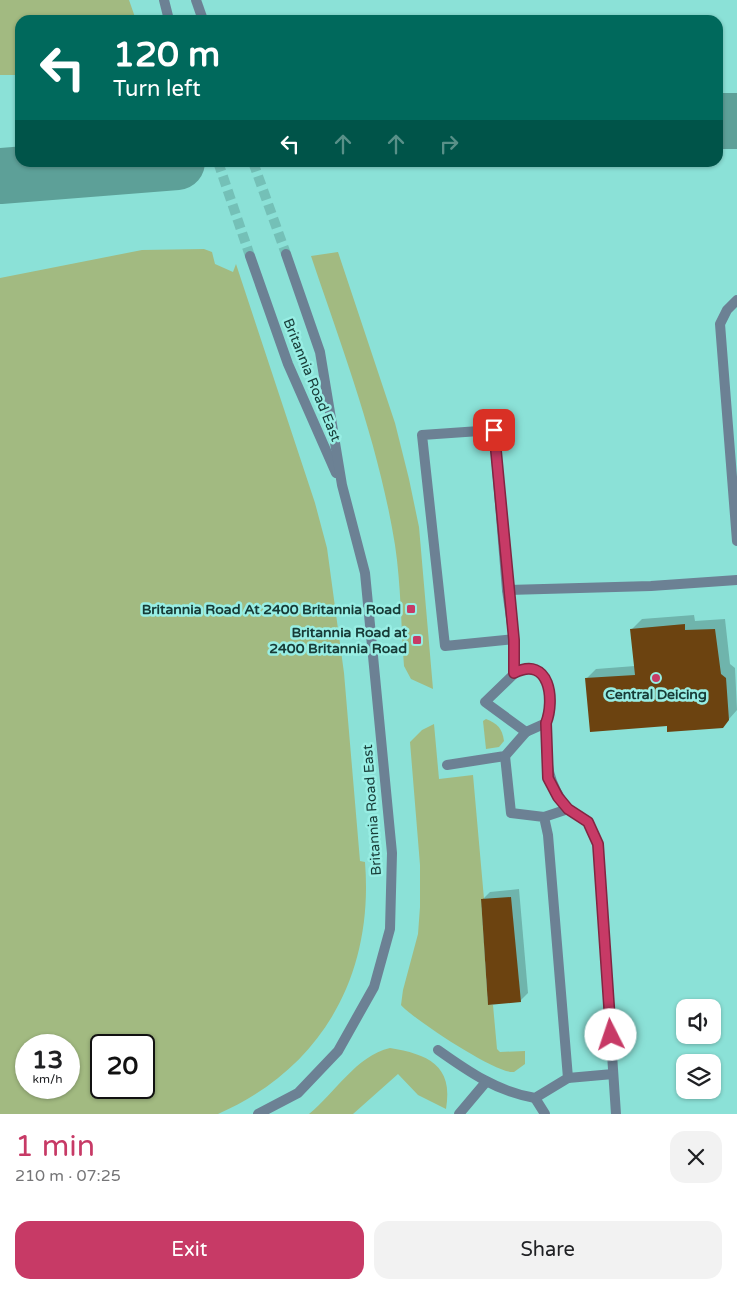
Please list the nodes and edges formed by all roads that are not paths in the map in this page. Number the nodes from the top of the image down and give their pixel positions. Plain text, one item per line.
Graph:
1 (164, 0) edge
2 (196, 0) edge
3 (168, 15) edge
4 (201, 15) edge
5 (286, 254) tunnel mouth
6 (250, 256) tunnel mouth
7 (737, 300) edge
8 (342, 485) junction
9 (737, 541) edge
10 (737, 580) edge
11 (508, 590) junction
12 (514, 640) junction
13 (514, 673) junction
14 (546, 723) junction
15 (526, 732) junction
16 (506, 756) junction
17 (447, 765) dead end
18 (568, 809) junction
19 (544, 817) junction
20 (438, 1050) dead end
21 (613, 1074) junction
22 (568, 1078) junction
23 (486, 1082) junction
24 (535, 1098) junction
25 (258, 1114) edge
26 (459, 1114) edge
27 (545, 1114) edge
28 (616, 1114) edge

1 - 3 street
2 - 4 street
5 - 8 street, Britannia Road East
6 - 8 street, Britannia Road East
7 - 9 street
8 - 25 street, Britannia Road East
10 - 11 street
11 - 12 street
11 - 12 street
12 - 13 street
13 - 14 street
13 - 15 street
14 - 15 street
14 - 18 street
15 - 16 street
16 - 17 street
16 - 19 street
18 - 19 street
18 - 21 street
19 - 22 street
20 - 23 street
21 - 22 street
21 - 28 street
22 - 24 street
23 - 24 street
23 - 26 street
24 - 27 street

